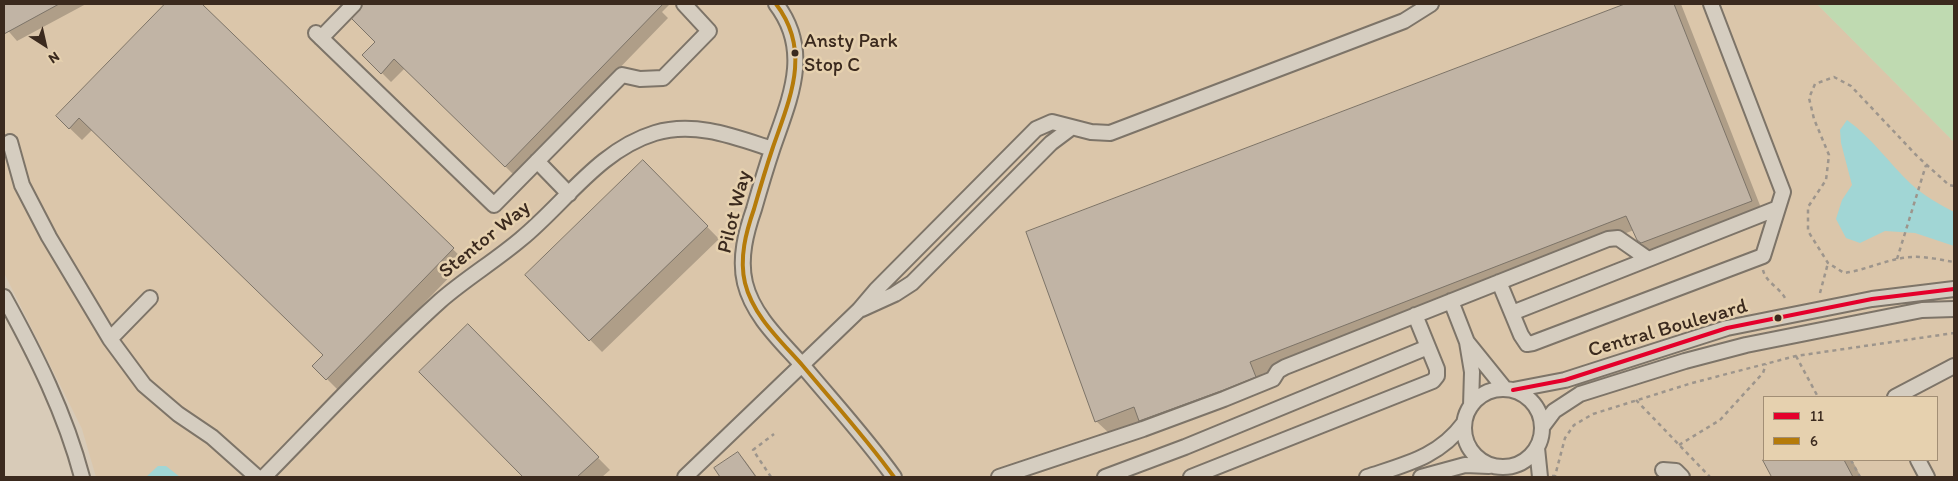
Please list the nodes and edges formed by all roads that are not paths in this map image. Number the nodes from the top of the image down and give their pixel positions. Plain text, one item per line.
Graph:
1 (354, 4) edge
2 (684, 4) edge
3 (776, 4) edge
4 (1431, 4) edge
5 (1711, 4) edge
6 (1071, 128) junction
7 (10, 142) dead end
8 (772, 150) junction
9 (537, 161) junction
10 (569, 194) junction
11 (1778, 208) junction
12 (1648, 259) junction
13 (1499, 282) junction
14 (1954, 289) edge
15 (4, 297) edge
16 (150, 298) dead end
17 (1451, 301) junction
18 (1954, 309) edge
19 (859, 310) junction
20 (1512, 313) junction
21 (1415, 315) junction
22 (110, 339) junction
23 (1467, 342) junction
24 (1428, 347) junction
25 (802, 365) junction
26 (1954, 366) edge
27 (1509, 389) junction
28 (1897, 396) edge
29 (1471, 406) junction
30 (1464, 422) junction
31 (1542, 427) junction
32 (1537, 448) junction
33 (1919, 461) edge
34 (1498, 466) junction
35 (1664, 470) dead end
36 (82, 477) edge
37 (257, 477) edge
38 (264, 477) edge
39 (685, 477) edge
40 (894, 477) edge
41 (999, 477) edge
42 (1105, 477) edge
43 (1191, 477) edge
44 (1367, 477) edge
45 (1421, 477) edge
46 (1514, 477) edge
47 (1540, 477) edge
48 (1682, 477) edge
49 (1927, 477) edge

1 - 9 street
2 - 9 street
3 - 8 street, Pilot Way
4 - 6 street
5 - 11 street
6 - 19 street
6 - 19 street
7 - 22 street
8 - 10 street, Stentor Way
8 - 25 street, Pilot Way
9 - 10 street
10 - 38 street, Stentor Way
11 - 12 street
11 - 20 street
12 - 13 street
12 - 20 street
13 - 17 street
13 - 20 street
14 - 27 street, Central Boulevard
15 - 36 street
16 - 22 street
17 - 21 street
17 - 23 street
18 - 31 street, Central Boulevard
19 - 25 street
21 - 24 street
21 - 41 street
22 - 37 street
23 - 27 street
23 - 29 street
24 - 42 street
24 - 43 street
25 - 39 street
25 - 40 street, Pilot Way
26 - 28 street
27 - 29 street
27 - 31 street
29 - 30 street
30 - 34 street
30 - 44 street
31 - 32 street
32 - 34 street
32 - 47 street
33 - 49 street
34 - 45 street
34 - 46 street
35 - 48 street

